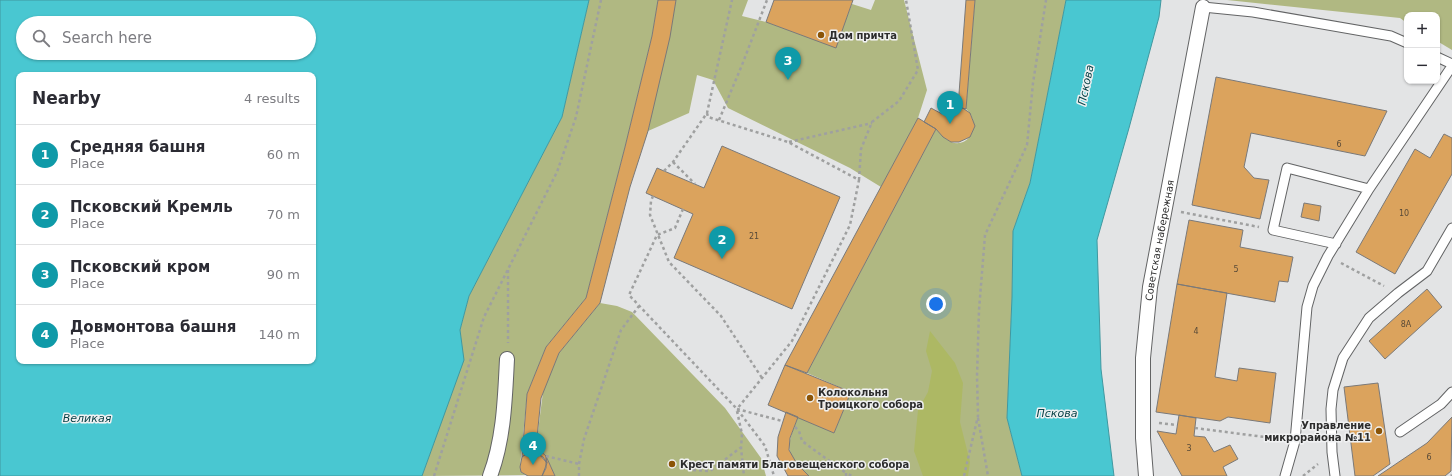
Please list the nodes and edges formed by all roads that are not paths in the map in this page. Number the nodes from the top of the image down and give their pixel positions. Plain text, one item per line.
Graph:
1 (1203, 7) joint
2 (1404, 42) edge
3 (1440, 59) edge
4 (1452, 65) edge
5 (1369, 189) junction
6 (1452, 228) edge
7 (1336, 244) junction
8 (508, 359) road end
9 (1452, 392) edge
10 (1400, 432) dead end
11 (490, 476) edge
12 (1146, 476) edge
13 (1285, 476) edge
14 (1335, 476) edge

1 - 2 lane
1 - 12 street, Советская набережная
3 - 4 lane
4 - 5 lane
5 - 7 lane
5 - 7 lane
6 - 14 lane
7 - 13 lane
8 - 11 street
9 - 10 lane

